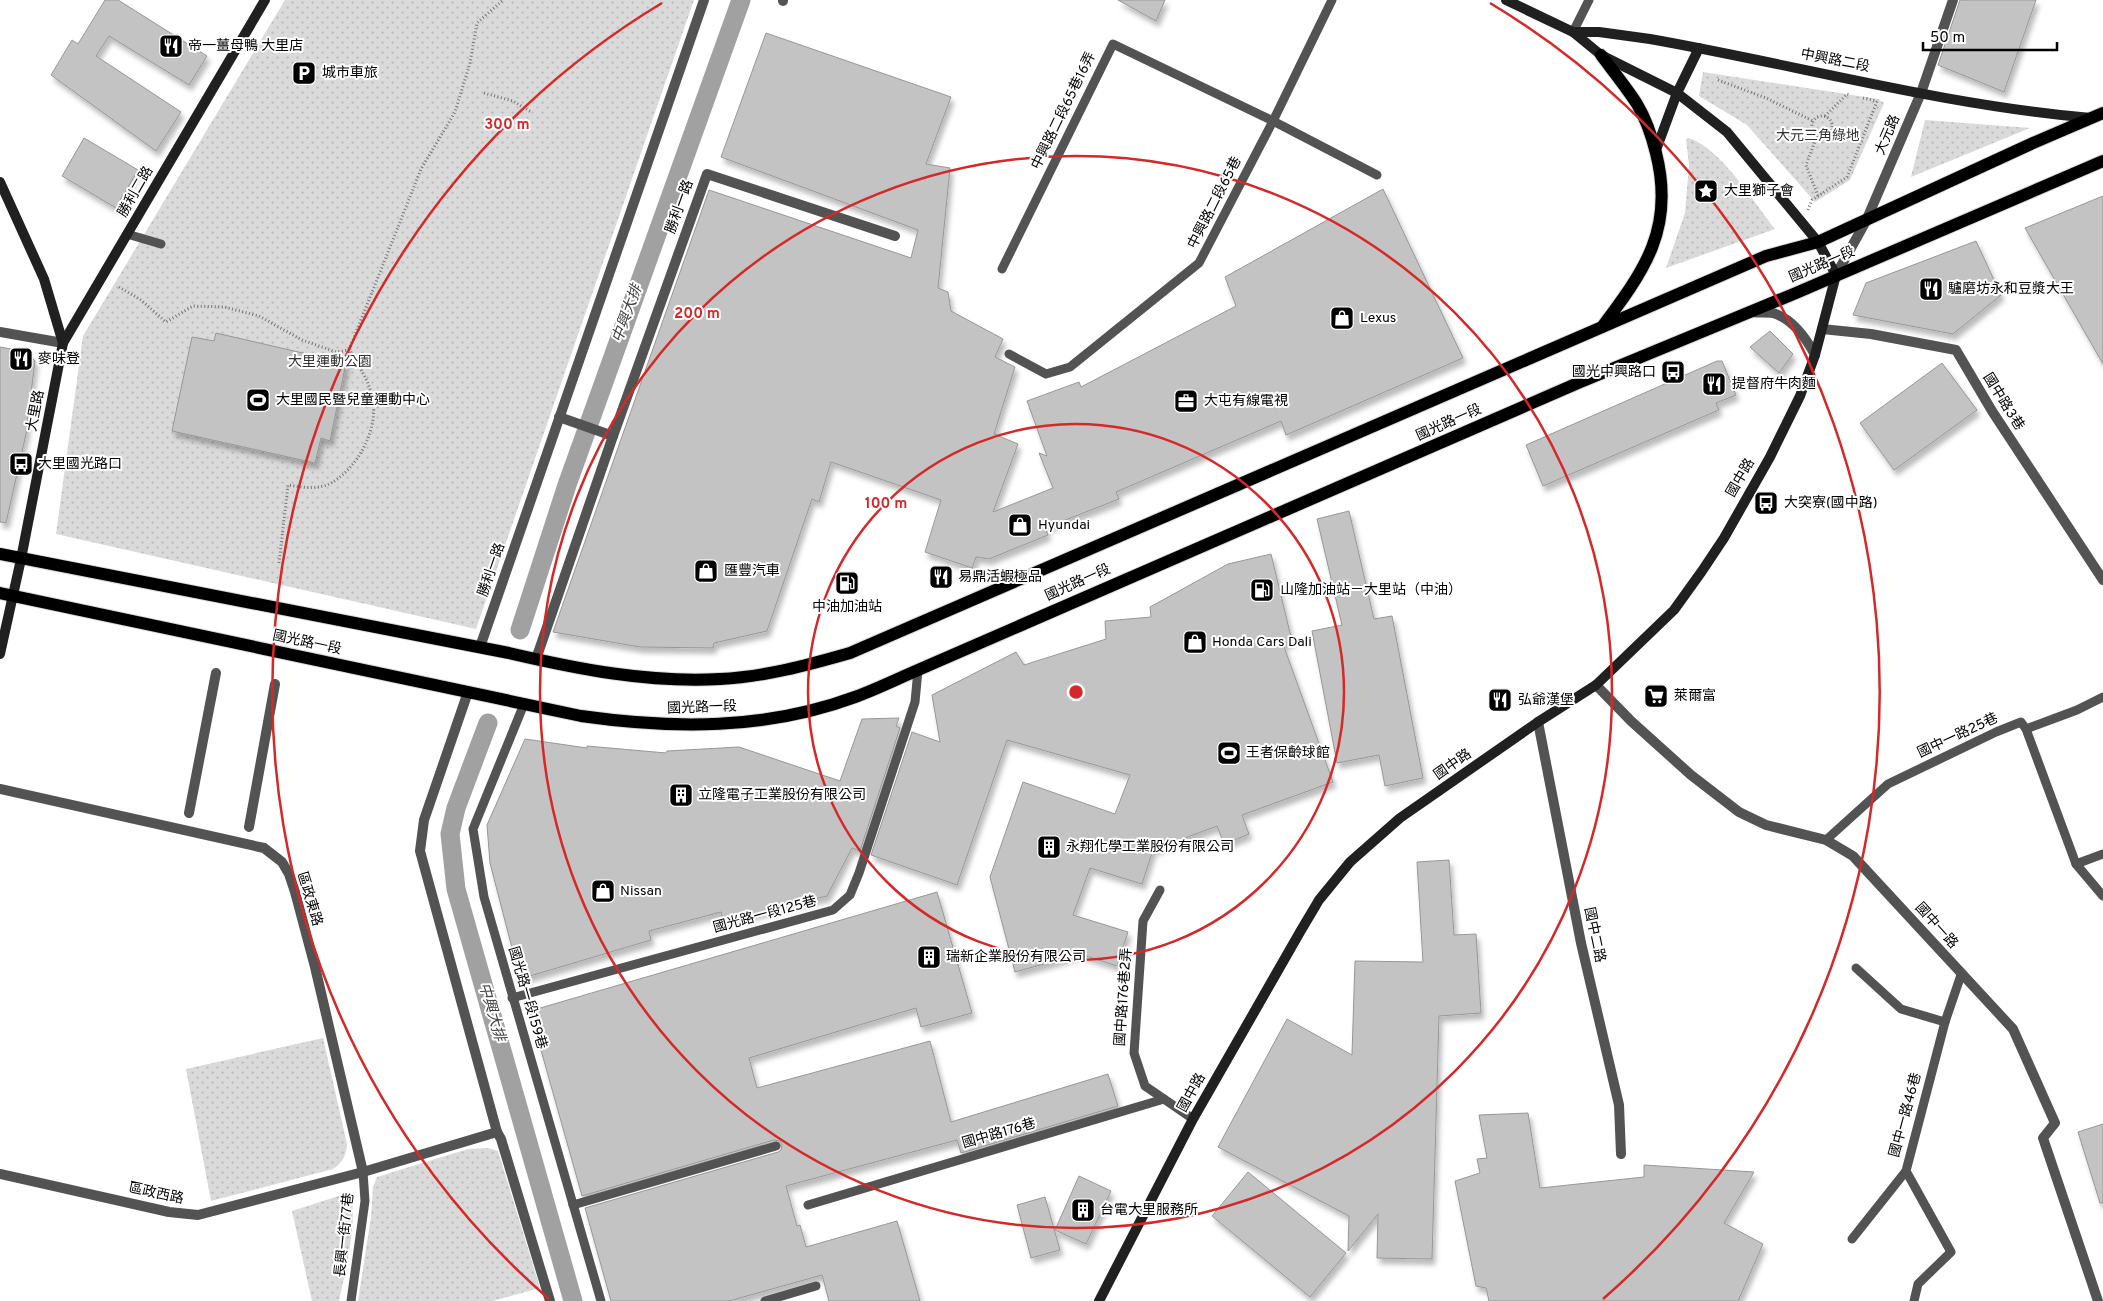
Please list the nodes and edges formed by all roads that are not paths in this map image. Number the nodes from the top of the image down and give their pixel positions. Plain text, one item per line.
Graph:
1 (265, 0) edge
2 (704, 0) edge
3 (1332, 0) edge
4 (1506, 0) edge
5 (1589, 0) edge
6 (1953, 0) edge
7 (1573, 32) junction
8 (1699, 48) junction
9 (1601, 55) junction
10 (1678, 92) junction
11 (1921, 93) junction
12 (2097, 116) edge
13 (1273, 121) junction
14 (1656, 150) junction
15 (2103, 161) edge
16 (1377, 175) dead end
17 (0, 182) edge
18 (1866, 221) junction
19 (127, 234) junction
20 (895, 236) dead end
21 (1818, 242) junction
22 (161, 244) dead end
23 (1002, 269) dead end
24 (1836, 275) junction
25 (1750, 312) junction
26 (1602, 328) junction
27 (1822, 329) junction
28 (0, 332) edge
29 (63, 342) junction
30 (1009, 354) dead end
31 (1815, 355) junction
32 (558, 417) junction
33 (613, 436) junction
34 (0, 554) edge
35 (21, 559) junction
36 (2103, 580) edge
37 (6, 594) edge
38 (480, 647) junction
39 (0, 654) edge
40 (536, 659) junction
41 (918, 670) junction
42 (216, 673) dead end
43 (275, 684) dead end
44 (1596, 685) junction
45 (468, 692) junction
46 (2103, 697) edge
47 (524, 704) junction
48 (1538, 722) junction
49 (2026, 729) junction
50 (0, 789) edge
51 (188, 813) dead end
52 (249, 827) dead end
53 (1826, 840) junction
54 (2103, 854) edge
55 (2076, 864) junction
56 (1160, 890) dead end
57 (2103, 896) edge
58 (1856, 968) dead end
59 (1961, 975) junction
60 (512, 998) junction
61 (1945, 1022) junction
62 (1164, 1100) junction
63 (1193, 1119) junction
64 (497, 1132) junction
65 (776, 1146) dead end
66 (1621, 1154) dead end
67 (1906, 1171) junction
68 (363, 1172) junction
69 (0, 1174) edge
70 (573, 1205) junction
71 (808, 1205) dead end
72 (1852, 1239) dead end
73 (816, 1286) dead end
74 (351, 1301) edge
75 (550, 1301) edge
76 (601, 1301) edge
77 (765, 1301) edge
78 (1099, 1301) edge
79 (1914, 1301) edge
80 (2098, 1301) edge

1 - 19 street, 勝利二路
2 - 32 street, 勝利一路
3 - 13 lane, 中興路二段65巷
4 - 7 street, 中興路二段
5 - 7 lane
6 - 11 street, 大元路
7 - 8 street, 中興路二段
7 - 9 street, 中興路二段
8 - 10 street
8 - 11 street, 中興路二段
9 - 10 street, 中興路二段
9 - 14 main road
10 - 14 street
10 - 21 street, 中興路二段
11 - 12 street, 中興路二段
11 - 18 street, 大元路
12 - 18 main road, 國光路一段
13 - 16 lane
13 - 23 lane, 中興路二段65巷16弄
13 - 30 lane, 中興路二段65巷
14 - 26 main road
15 - 24 main road, 國光路一段
17 - 29 street, 大里路
18 - 21 main road, 國光路一段
18 - 24 street, 大元路
19 - 22 lane
19 - 29 street, 勝利二路
20 - 33 street, 勝利一路
21 - 24 street, 中興路二段
21 - 26 main road, 國光路一段
24 - 25 main road, 國光路一段
24 - 27 street, 國中路
25 - 31 street
25 - 41 main road, 國光路一段
26 - 40 main road, 國光路一段
27 - 31 street, 國中路
27 - 36 street, 國中路3巷
28 - 29 street
29 - 35 street, 大里路
31 - 44 street, 國中路
32 - 33 street
32 - 38 street, 勝利一路
33 - 40 street, 勝利一路
34 - 35 main road, 國光路一段
35 - 37 street, 大里路
35 - 38 main road, 國光路一段
37 - 39 street, 大里路
37 - 45 main road, 國光路一段
38 - 40 main road, 國光路一段
41 - 47 main road, 國光路一段
41 - 60 lane, 國光路一段125巷
42 - 51 street
43 - 52 street
44 - 48 street, 國中路
44 - 53 street, 國中一路
45 - 47 main road, 國光路一段
45 - 64 street
46 - 49 lane
47 - 60 lane, 國光路一段159巷
48 - 63 street, 國中路
48 - 66 street, 國中二路
49 - 53 lane, 國中一路25巷
49 - 55 lane
50 - 68 street, 區政東路
53 - 59 street, 國中一路
54 - 55 lane
55 - 57 lane
56 - 62 lane, 國中路176巷2弄
58 - 61 lane
59 - 61 lane, 國中一路46巷
59 - 80 street, 國中一路
60 - 70 lane, 國光路一段159巷
61 - 67 lane, 國中一路46巷
62 - 63 lane
62 - 71 lane, 國中路176巷
63 - 78 street, 國中路
64 - 68 street, 區政西路
64 - 75 street
65 - 70 lane
67 - 72 lane
67 - 79 lane, 國中一路46巷
68 - 69 street, 區政西路
68 - 74 lane, 長興一街77巷
70 - 76 lane, 國光路一段159巷
73 - 77 lane

